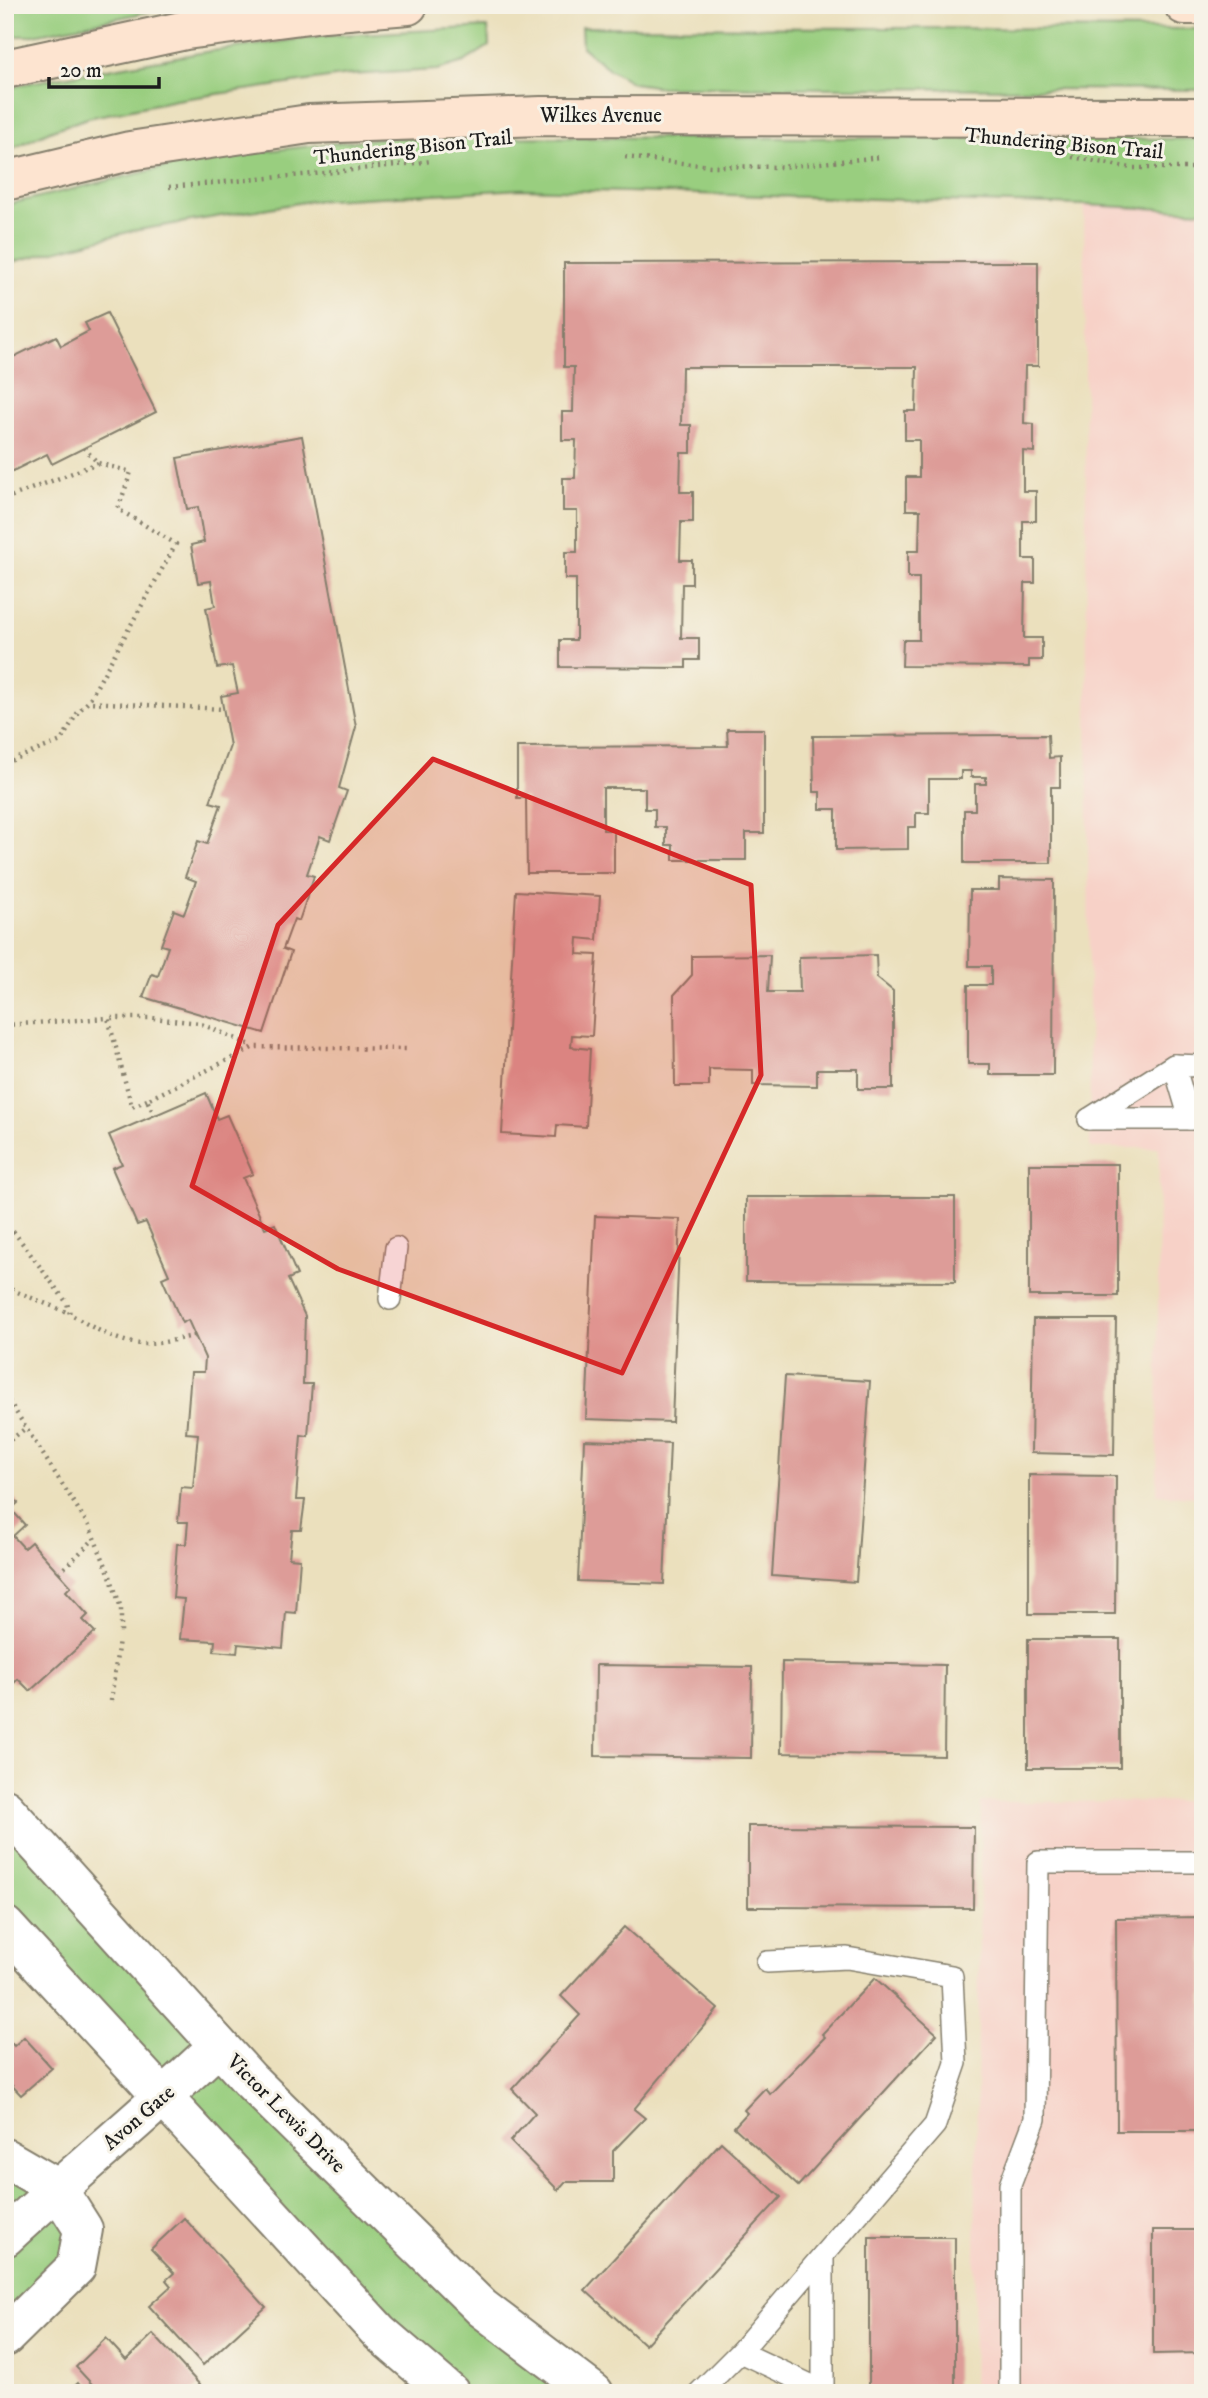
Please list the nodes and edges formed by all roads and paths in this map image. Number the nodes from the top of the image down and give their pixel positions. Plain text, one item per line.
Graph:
1 (408, 5) edge
2 (1184, 5) edge
3 (1203, 5) edge
4 (5, 69) edge
5 (1203, 117) edge
6 (621, 156) dead end
7 (1064, 156) dead end
8 (886, 157) dead end
9 (441, 159) dead end
10 (1203, 168) edge
11 (5, 181) edge
12 (167, 187) dead end
13 (84, 448) dead end
14 (98, 463) junction
15 (5, 499) edge
16 (88, 702) junction
17 (223, 709) dead end
18 (5, 763) edge
19 (107, 1018) junction
20 (5, 1025) edge
21 (254, 1047) junction
22 (408, 1049) dead end
23 (1174, 1065) junction
24 (1203, 1066) edge
25 (147, 1100) junction
26 (155, 1116) dead end
27 (1196, 1119) edge
28 (5, 1220) edge
29 (396, 1248) dead end
30 (5, 1287) edge
31 (390, 1298) dead end
32 (70, 1314) junction
33 (195, 1336) dead end
34 (5, 1395) edge
35 (26, 1428) junction
36 (5, 1444) edge
37 (93, 1540) junction
38 (59, 1573) dead end
39 (111, 1701) dead end
40 (5, 1809) edge
41 (1203, 1862) edge
42 (5, 1926) edge
43 (767, 1962) dead end
44 (218, 2046) junction
45 (163, 2099) junction
46 (5, 2158) edge
47 (57, 2188) junction
48 (5, 2237) edge
49 (823, 2255) junction
50 (5, 2337) edge
51 (740, 2352) junction
52 (823, 2392) edge
53 (450, 2393) edge
54 (594, 2393) edge
55 (699, 2393) edge
56 (1010, 2393) edge

1 - 4 main road
2 - 3 main road
5 - 11 main road, Wilkes Avenue
6 - 8 path
7 - 10 path, Thundering Bison Trail
9 - 12 path, Thundering Bison Trail
13 - 14 path
14 - 15 path
14 - 16 path
16 - 17 path
16 - 18 path
19 - 20 path
19 - 21 path
19 - 25 path
21 - 22 path
21 - 25 path
23 - 24 lane
23 - 27 lane
23 - 27 lane
25 - 26 path
28 - 32 path
29 - 31 lane
30 - 32 path
32 - 33 path
34 - 35 path
35 - 36 path
35 - 37 path
37 - 38 path
37 - 39 path
40 - 44 street, Victor Lewis Drive
41 - 56 lane
42 - 45 street
43 - 49 lane
44 - 45 street, Avon Gate
44 - 54 street, Victor Lewis Drive
45 - 47 street, Avon Gate
45 - 53 street
46 - 47 street
47 - 48 street, Avon Gate
47 - 50 street
49 - 51 lane
49 - 52 lane
51 - 52 lane
51 - 55 lane

